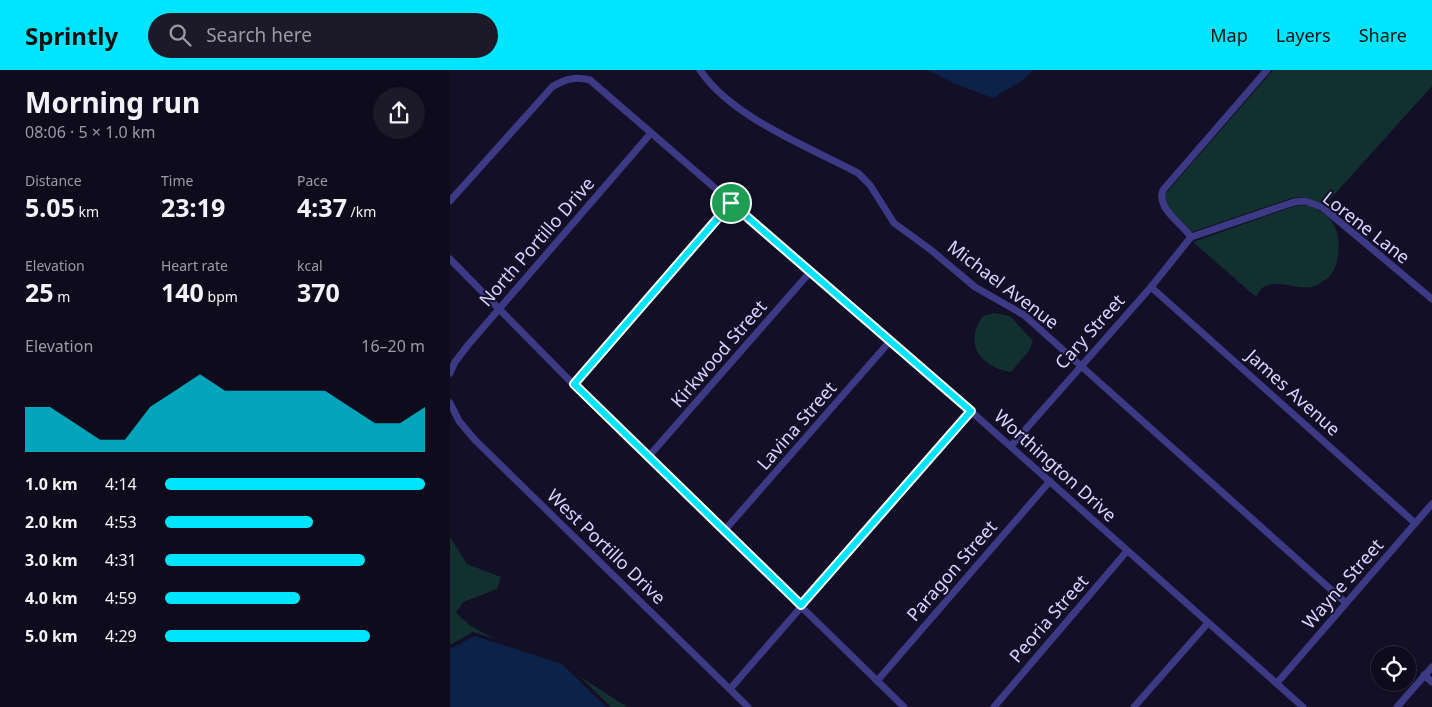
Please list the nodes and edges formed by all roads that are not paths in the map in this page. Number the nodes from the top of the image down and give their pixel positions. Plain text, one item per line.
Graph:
1 (700, 70) edge
2 (1267, 70) edge
3 (651, 133) junction
4 (450, 201) edge
5 (731, 203) junction
6 (1191, 237) junction
7 (450, 259) edge
8 (811, 271) junction
9 (1151, 287) junction
10 (1432, 299) edge
11 (499, 310) junction
12 (891, 340) junction
13 (1080, 366) junction
14 (450, 373) edge
15 (574, 384) junction
16 (450, 403) edge
17 (971, 411) junction
18 (1011, 446) junction
19 (649, 456) junction
20 (1050, 481) junction
21 (1432, 504) edge
22 (1415, 523) junction
23 (724, 531) junction
24 (1127, 550) junction
25 (1346, 603) junction
26 (801, 605) junction
27 (1208, 623) junction
28 (1432, 667) edge
29 (1424, 675) junction
30 (877, 681) junction
31 (1432, 682) edge
32 (1277, 683) junction
33 (730, 689) junction
34 (1136, 704) edge
35 (748, 707) edge
36 (904, 707) edge
37 (994, 707) edge
38 (1145, 707) edge
39 (1303, 707) edge
40 (1397, 707) edge

1 - 13 street, Michael Avenue
2 - 6 street
3 - 4 street, Worthington Drive
3 - 5 street, Worthington Drive
3 - 11 street, North Portillo Drive
5 - 8 street, Worthington Drive
5 - 15 street
6 - 9 street, Cary Street
6 - 10 street, Lorene Lane
7 - 11 street
8 - 12 street, Worthington Drive
8 - 19 street, Kirkwood Street
9 - 13 street, Cary Street
9 - 22 street, James Avenue
11 - 14 street, North Portillo Drive
11 - 15 street
12 - 17 street, Worthington Drive
12 - 23 street, Lavina Street
13 - 18 street, Cary Street
13 - 25 street, Michael Avenue
15 - 19 street
16 - 33 street, West Portillo Drive
17 - 18 street, Worthington Drive
17 - 26 street
18 - 20 street, Worthington Drive
19 - 23 street
20 - 24 street, Worthington Drive
20 - 30 street, Paragon Street
21 - 22 street, Wayne Street
22 - 25 street, Wayne Street
23 - 26 street
24 - 27 street, Worthington Drive
24 - 37 street, Peoria Street
25 - 32 street, Wayne Street
26 - 30 street
26 - 33 street
27 - 32 street, Worthington Drive
27 - 34 street
28 - 29 street
29 - 31 street
29 - 40 street
30 - 36 street
32 - 39 street, Worthington Drive
33 - 35 street, West Portillo Drive
34 - 38 street

